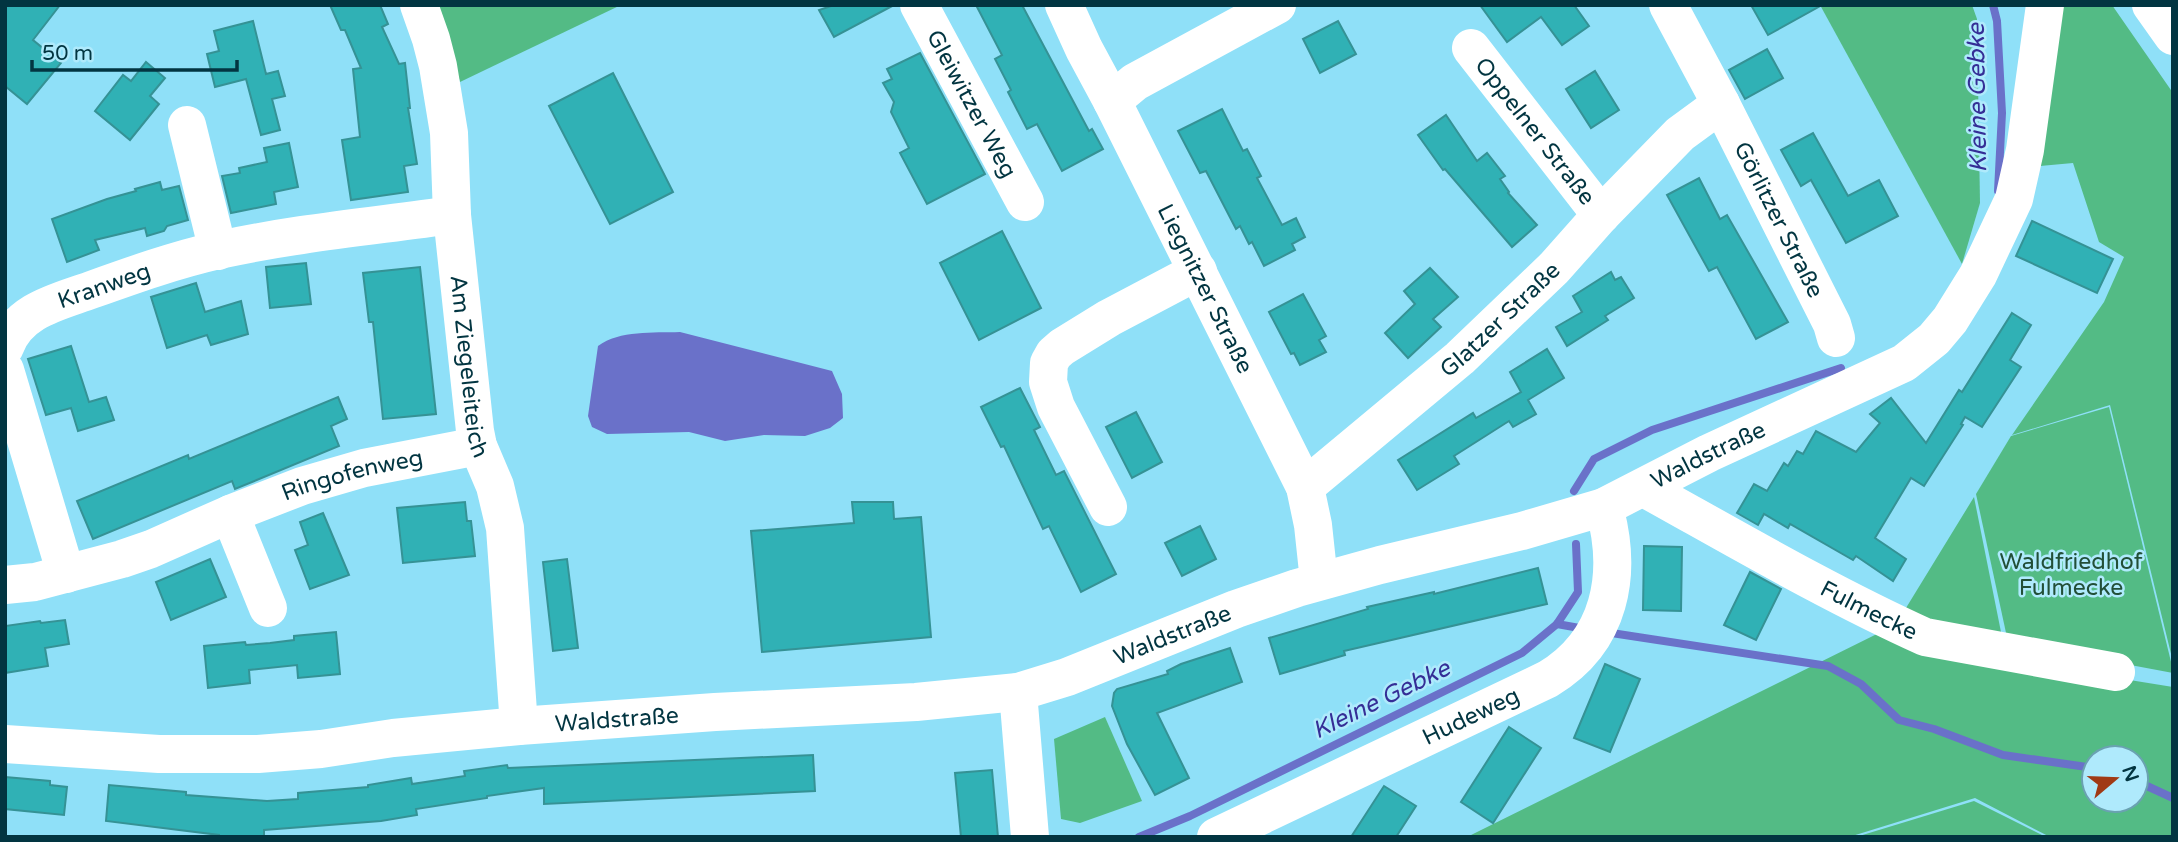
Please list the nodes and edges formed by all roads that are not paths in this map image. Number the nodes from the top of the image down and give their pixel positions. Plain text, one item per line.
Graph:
1 (419, 5) edge
2 (919, 5) edge
3 (1064, 5) edge
4 (1277, 5) edge
5 (1668, 5) edge
6 (2045, 5) edge
7 (2151, 5) edge
8 (2173, 36) edge
9 (1471, 48) dead end
10 (1112, 101) junction
11 (1721, 104) junction
12 (187, 125) dead end
13 (1025, 202) dead end
14 (452, 215) junction
15 (1601, 215) junction
16 (218, 251) junction
17 (1198, 271) junction
18 (1836, 338) dead end
19 (5, 347) edge
20 (5, 370) edge
21 (478, 446) junction
22 (1305, 487) junction
23 (1644, 488) junction
24 (1108, 507) dead end
25 (1604, 507) junction
26 (230, 514) junction
27 (66, 574) junction
28 (1319, 581) junction
29 (5, 585) edge
30 (268, 608) dead end
31 (2116, 672) dead end
32 (1018, 692) junction
33 (519, 726) junction
34 (5, 744) edge
35 (1030, 835) edge
36 (1216, 837) edge

1 - 14 main road, Am Ziegeleiteich
2 - 13 main road, Gleiwitzer Weg
3 - 10 main road, Liegnitzer Straße
4 - 10 main road
5 - 11 main road, Görlitzer Straße
6 - 23 main road, Waldstraße
7 - 8 main road
9 - 15 main road, Oppelner Straße
10 - 17 main road, Liegnitzer Straße
11 - 15 main road, Glatzer Straße
11 - 18 main road, Görlitzer Straße
12 - 16 main road
14 - 16 main road, Kranweg
14 - 21 main road, Am Ziegeleiteich
15 - 22 main road, Glatzer Straße
16 - 19 main road, Kranweg
17 - 22 main road, Liegnitzer Straße
17 - 24 main road
20 - 27 main road
21 - 26 main road, Ringofenweg
21 - 33 main road, Am Ziegeleiteich
22 - 28 main road, Liegnitzer Straße
23 - 25 main road, Waldstraße
23 - 31 main road, Fulmecke
25 - 28 main road, Waldstraße
25 - 36 main road, Hudeweg
26 - 27 main road, Ringofenweg
26 - 30 main road
27 - 29 main road, Ringofenweg
28 - 32 main road, Waldstraße
32 - 33 main road, Waldstraße
32 - 35 main road
33 - 34 main road, Waldstraße

